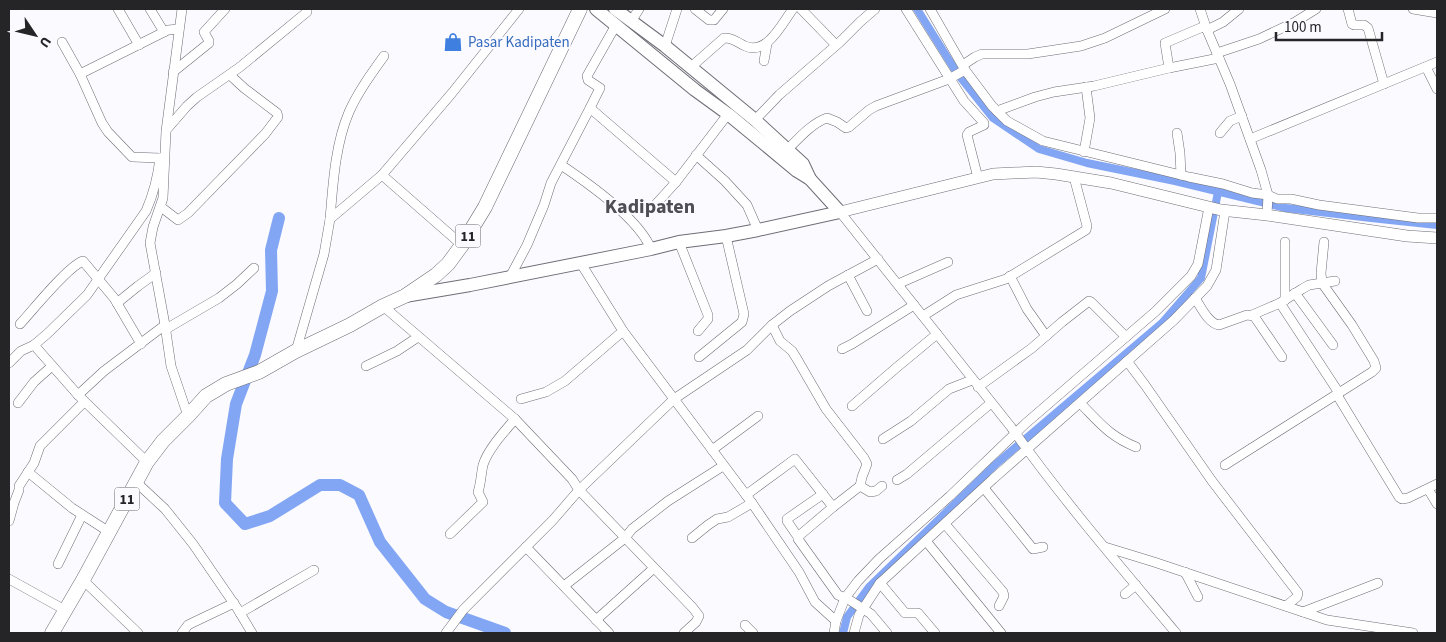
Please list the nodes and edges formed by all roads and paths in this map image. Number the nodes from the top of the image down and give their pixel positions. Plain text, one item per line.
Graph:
1 (118, 9) edge
2 (150, 9) edge
3 (182, 9) edge
4 (225, 9) edge
5 (307, 9) edge
6 (519, 9) edge
7 (580, 9) edge
8 (596, 9) edge
9 (615, 9) edge
10 (639, 9) edge
11 (677, 9) edge
12 (695, 9) edge
13 (723, 9) edge
14 (793, 9) edge
15 (801, 9) edge
16 (876, 9) edge
17 (906, 9) edge
18 (932, 9) edge
19 (1165, 9) edge
20 (1200, 9) edge
21 (1240, 9) edge
22 (1316, 9) edge
23 (1348, 9) edge
24 (1413, 9) edge
25 (1437, 13) edge
26 (632, 20) junction
27 (616, 25) junction
28 (1206, 28) junction
29 (179, 29) junction
30 (164, 32) junction
31 (62, 42) dead end
32 (766, 44) junction
33 (139, 45) junction
34 (836, 45) junction
35 (665, 46) junction
36 (1218, 55) junction
37 (384, 56) dead end
38 (764, 61) dead end
39 (1437, 62) edge
40 (691, 67) junction
41 (1426, 67) junction
42 (1169, 68) junction
43 (963, 69) junction
44 (174, 72) junction
45 (80, 74) junction
46 (230, 75) junction
47 (950, 78) junction
48 (1384, 84) junction
49 (1086, 87) junction
50 (1437, 89) edge
51 (590, 108) junction
52 (997, 111) junction
53 (728, 114) junction
54 (1242, 116) junction
55 (755, 120) junction
56 (166, 131) junction
57 (1177, 133) dead end
58 (1220, 134) dead end
59 (1250, 139) junction
60 (787, 150) junction
61 (1084, 152) junction
62 (696, 155) junction
63 (163, 157) junction
64 (561, 165) junction
65 (382, 175) junction
66 (1181, 175) junction
67 (1074, 177) junction
68 (978, 178) junction
69 (810, 179) junction
70 (676, 182) junction
71 (164, 183) junction
72 (154, 188) junction
73 (1268, 197) junction
74 (656, 204) dead end
75 (161, 207) junction
76 (1217, 209) junction
77 (1267, 211) junction
78 (840, 212) junction
79 (1437, 218) edge
80 (330, 220) junction
81 (758, 230) junction
82 (726, 236) junction
83 (1437, 238) edge
84 (679, 242) junction
85 (1285, 242) dead end
86 (1324, 242) dead end
87 (462, 245) junction
88 (651, 249) junction
89 (878, 259) junction
90 (580, 262) junction
91 (948, 262) dead end
92 (254, 268) dead end
93 (156, 273) junction
94 (848, 275) junction
95 (1010, 276) junction
96 (510, 277) junction
97 (98, 280) junction
98 (1335, 282) dead end
99 (1322, 283) junction
100 (898, 284) junction
101 (1295, 293) junction
102 (405, 296) junction
103 (1195, 298) junction
104 (117, 302) junction
105 (1283, 302) junction
106 (914, 305) junction
107 (383, 306) junction
108 (867, 311) dead end
109 (1252, 315) junction
110 (923, 316) junction
111 (20, 324) dead end
112 (772, 326) junction
113 (166, 327) junction
114 (623, 331) junction
115 (698, 332) dead end
116 (937, 334) junction
117 (1046, 336) junction
118 (418, 337) junction
119 (1126, 338) junction
120 (34, 344) junction
121 (141, 344) junction
122 (1332, 346) dead end
123 (842, 349) dead end
124 (296, 351) junction
125 (699, 357) dead end
126 (1282, 357) dead end
127 (1127, 361) junction
128 (9, 363) edge
129 (52, 366) junction
130 (366, 366) dead end
131 (975, 384) junction
132 (1338, 394) junction
133 (81, 399) junction
134 (521, 399) dead end
135 (674, 399) junction
136 (18, 403) dead end
137 (992, 403) junction
138 (1080, 403) junction
139 (852, 406) dead end
140 (188, 416) junction
141 (758, 416) dead end
142 (514, 419) junction
143 (1016, 435) junction
144 (883, 439) dead end
145 (1136, 447) dead end
146 (1026, 448) junction
147 (712, 450) junction
148 (147, 462) junction
149 (1225, 465) dead end
150 (723, 466) junction
151 (28, 472) junction
152 (897, 480) dead end
153 (136, 482) junction
154 (1437, 484) edge
155 (860, 486) junction
156 (882, 486) dead end
157 (984, 488) junction
158 (1428, 488) junction
159 (578, 490) junction
160 (823, 494) junction
161 (746, 495) junction
162 (752, 503) junction
163 (1437, 504) edge
164 (833, 507) junction
165 (82, 515) junction
166 (9, 521) edge
167 (945, 524) junction
168 (108, 532) junction
169 (450, 534) dead end
170 (798, 537) junction
171 (625, 538) junction
172 (692, 538) dead end
173 (926, 541) junction
174 (1043, 547) dead end
175 (1105, 547) junction
176 (526, 548) junction
177 (58, 564) dead end
178 (654, 568) junction
179 (314, 570) dead end
180 (1185, 572) junction
181 (9, 579) edge
182 (83, 580) junction
183 (880, 583) junction
184 (1378, 583) dead end
185 (1136, 585) junction
186 (564, 586) junction
187 (1125, 594) dead end
188 (1198, 597) dead end
189 (846, 599) junction
190 (234, 603) junction
191 (999, 606) dead end
192 (1286, 606) junction
193 (861, 608) junction
194 (65, 610) junction
195 (1303, 612) junction
196 (240, 613) junction
197 (596, 620) junction
198 (836, 620) junction
199 (745, 625) dead end
200 (855, 632) edge
201 (52, 633) edge
202 (138, 633) edge
203 (182, 633) edge
204 (252, 633) edge
205 (446, 633) edge
206 (609, 633) edge
207 (684, 633) edge
208 (753, 633) edge
209 (834, 633) edge
210 (887, 633) edge
211 (935, 633) edge
212 (1001, 633) edge
213 (1176, 633) edge
214 (1412, 633) edge

1 - 33 street
2 - 30 street
3 - 29 street
4 - 44 street
5 - 46 street
6 - 65 street
7 - 87 highway, 11
8 - 27 main road
9 - 26 main road
10 - 26 street
11 - 35 street
12 - 13 street
14 - 32 street
15 - 34 street
16 - 34 street
17 - 47 street
18 - 43 street
19 - 43 street
20 - 28 street
21 - 28 street
22 - 36 street
23 - 48 street
24 - 25 street
26 - 35 main road
27 - 51 street
27 - 53 main road
28 - 36 street
28 - 42 street
29 - 30 street
29 - 44 street
30 - 33 street
31 - 45 street
32 - 38 street
32 - 40 street
33 - 45 street
34 - 55 street
35 - 40 main road
36 - 42 street
36 - 54 street
37 - 80 street
39 - 41 street
40 - 55 main road
41 - 48 street
41 - 50 street
42 - 49 street
43 - 47 street
43 - 52 street
44 - 56 street
45 - 63 street
46 - 56 street
46 - 75 street
47 - 60 street
47 - 68 street
48 - 59 street
49 - 52 street
49 - 61 street
51 - 64 street
51 - 70 street
52 - 61 street
53 - 62 street
53 - 69 main road
54 - 58 street
54 - 59 street
55 - 60 main road
56 - 63 street
57 - 66 street
59 - 73 street
60 - 69 main road
61 - 66 street
62 - 70 street
62 - 81 street
63 - 71 street
63 - 72 street
64 - 88 street
64 - 96 street
65 - 80 street
65 - 87 street
66 - 73 street
67 - 68 main road
67 - 76 main road
67 - 95 street
68 - 78 main road
69 - 78 main road
70 - 74 street
71 - 72 street
71 - 75 street
72 - 97 street
73 - 77 street
73 - 79 street
75 - 93 street
76 - 77 main road
76 - 103 street
76 - 119 street
77 - 83 main road
78 - 81 main road
78 - 89 street
80 - 124 street
81 - 82 main road
82 - 84 main road
82 - 125 street
84 - 88 main road
84 - 115 street
85 - 105 street
86 - 99 street
87 - 102 highway, 11
88 - 90 main road
89 - 94 street
89 - 100 street
90 - 96 main road
90 - 114 street
91 - 100 street
92 - 113 street
93 - 104 street
93 - 113 street
94 - 108 street
94 - 112 street
95 - 110 street
95 - 117 street
96 - 102 main road
97 - 104 street
97 - 111 street
97 - 120 street
98 - 99 street
99 - 101 street
99 - 132 street
100 - 106 street
101 - 105 street
101 - 122 street
102 - 107 highway, 11
103 - 109 street
103 - 127 street
104 - 121 street
105 - 109 street
105 - 132 street
106 - 110 street
106 - 123 street
107 - 118 street
107 - 124 highway, 11
109 - 126 street
110 - 116 street
112 - 135 street
112 - 155 street
113 - 121 street
113 - 140 street
114 - 134 street
114 - 135 street
116 - 131 street
116 - 139 street
117 - 119 street
117 - 131 street
118 - 130 street
118 - 142 street
119 - 143 street
120 - 128 street
120 - 129 street
121 - 133 street
124 - 140 highway, 11
127 - 138 street
127 - 192 street
129 - 133 street
129 - 136 street
131 - 137 street
131 - 144 street
132 - 149 street
132 - 158 street
133 - 148 street
133 - 151 street
135 - 147 street
135 - 159 street
137 - 143 street
137 - 152 street
138 - 145 street
138 - 146 street
140 - 148 highway, 11
141 - 147 street
142 - 159 street
142 - 169 street
143 - 146 street
143 - 189 street
146 - 157 street
146 - 175 street
147 - 150 street
148 - 153 highway, 11
150 - 161 street
150 - 171 street
151 - 165 street
151 - 166 street
153 - 168 highway, 11
153 - 190 street
154 - 158 street
155 - 156 street
155 - 164 street
157 - 167 street
157 - 174 street
158 - 163 street
159 - 171 street
159 - 176 street
160 - 161 street
160 - 164 street
160 - 170 street
161 - 162 street
162 - 172 street
162 - 198 street
164 - 170 street
165 - 168 street
165 - 177 street
167 - 173 street
167 - 191 street
168 - 182 highway, 11
170 - 189 street
171 - 178 street
171 - 186 street
173 - 183 street
173 - 212 street
175 - 180 street
175 - 185 street
176 - 186 street
176 - 205 street
178 - 197 street
178 - 207 street
179 - 196 street
180 - 188 street
180 - 192 street
181 - 194 street
182 - 194 highway, 11
182 - 202 street
183 - 193 street
183 - 211 street
184 - 195 street
185 - 187 street
185 - 213 street
186 - 197 street
189 - 193 street
189 - 198 street
190 - 196 street
190 - 203 street
192 - 195 street
193 - 200 street
193 - 210 street
194 - 201 highway, 11
195 - 214 street
196 - 204 street
197 - 206 street
198 - 209 street
199 - 208 street

